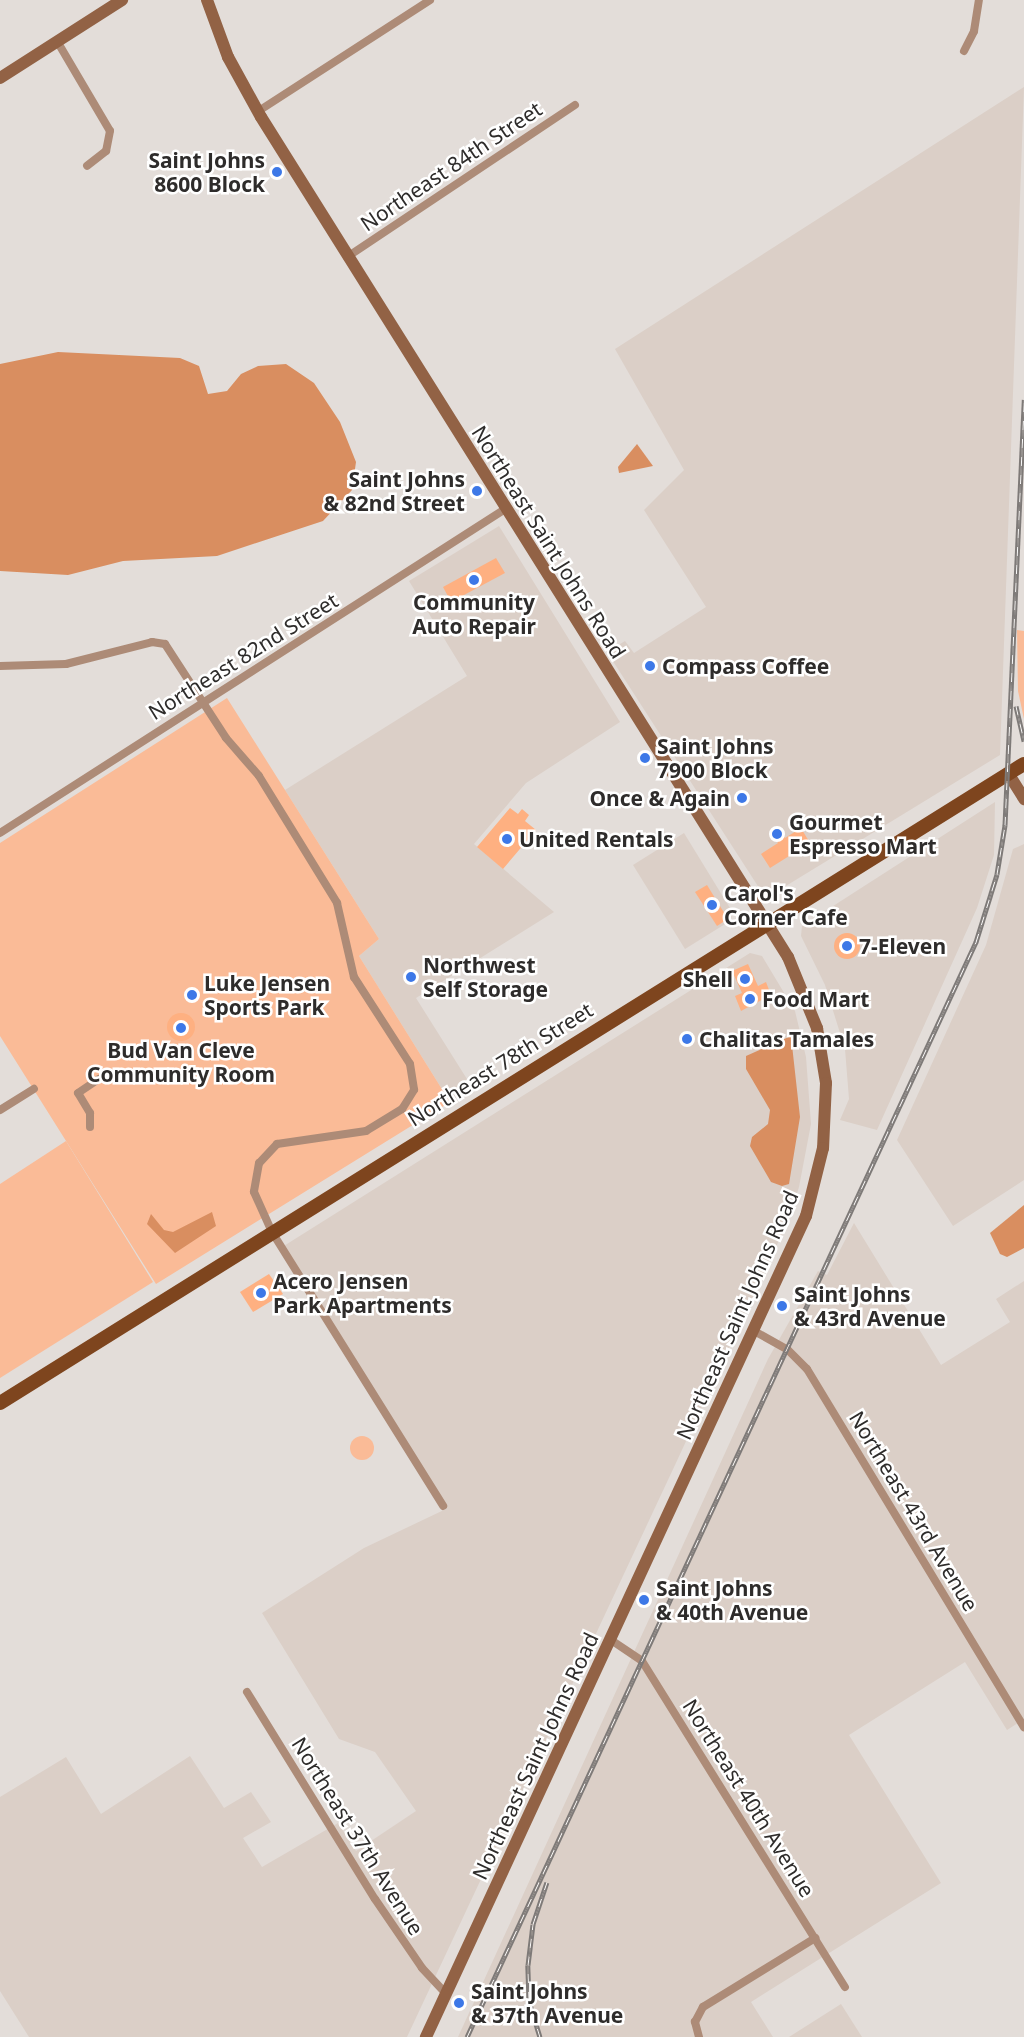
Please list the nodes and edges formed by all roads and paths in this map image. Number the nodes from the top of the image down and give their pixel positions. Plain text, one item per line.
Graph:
1 (122, 0) edge
2 (207, 0) edge
3 (430, 0) edge
4 (979, 0) edge
5 (57, 41) junction
6 (964, 51) dead end
7 (0, 78) edge
8 (575, 105) dead end
9 (257, 112) junction
10 (87, 166) dead end
11 (347, 257) junction
12 (505, 509) junction
13 (0, 666) edge
14 (202, 702) junction
15 (1024, 764) edge
16 (1008, 773) junction
17 (1024, 799) edge
18 (0, 833) edge
19 (767, 921) junction
20 (99, 1079) dead end
21 (34, 1089) dead end
22 (0, 1110) edge
23 (90, 1128) dead end
24 (272, 1232) junction
25 (754, 1331) junction
26 (0, 1403) edge
27 (443, 1506) dead end
28 (611, 1640) junction
29 (247, 1692) dead end
30 (1024, 1728) edge
31 (815, 1938) junction
32 (845, 1987) dead end
33 (446, 1994) junction
34 (426, 2037) edge
35 (699, 2037) edge

1 - 5 main road
2 - 9 main road, Northeast Saint Johns Road
3 - 9 street
4 - 6 street
5 - 7 main road
5 - 10 street
8 - 11 street, Northeast 84th Street
9 - 11 main road, Northeast Saint Johns Road
11 - 12 main road, Northeast Saint Johns Road
12 - 14 street, Northeast 82nd Street
12 - 19 main road, Northeast Saint Johns Road
13 - 14 street
14 - 18 street, Northeast 82nd Street
14 - 24 street
15 - 16 main road, Northeast 78th Street
16 - 17 main road
16 - 19 main road, Northeast 78th Street
19 - 24 main road, Northeast 78th Street
19 - 25 main road, Northeast Saint Johns Road
20 - 23 street
21 - 22 street
24 - 26 main road, Northeast 78th Street
24 - 27 street
25 - 28 main road, Northeast Saint Johns Road
25 - 30 street, Northeast 43rd Avenue
28 - 31 street, Northeast 40th Avenue
28 - 33 main road, Northeast Saint Johns Road
29 - 33 street, Northeast 37th Avenue
31 - 32 street, Northeast 40th Avenue
31 - 35 street
33 - 34 main road, Northeast Saint Johns Road

